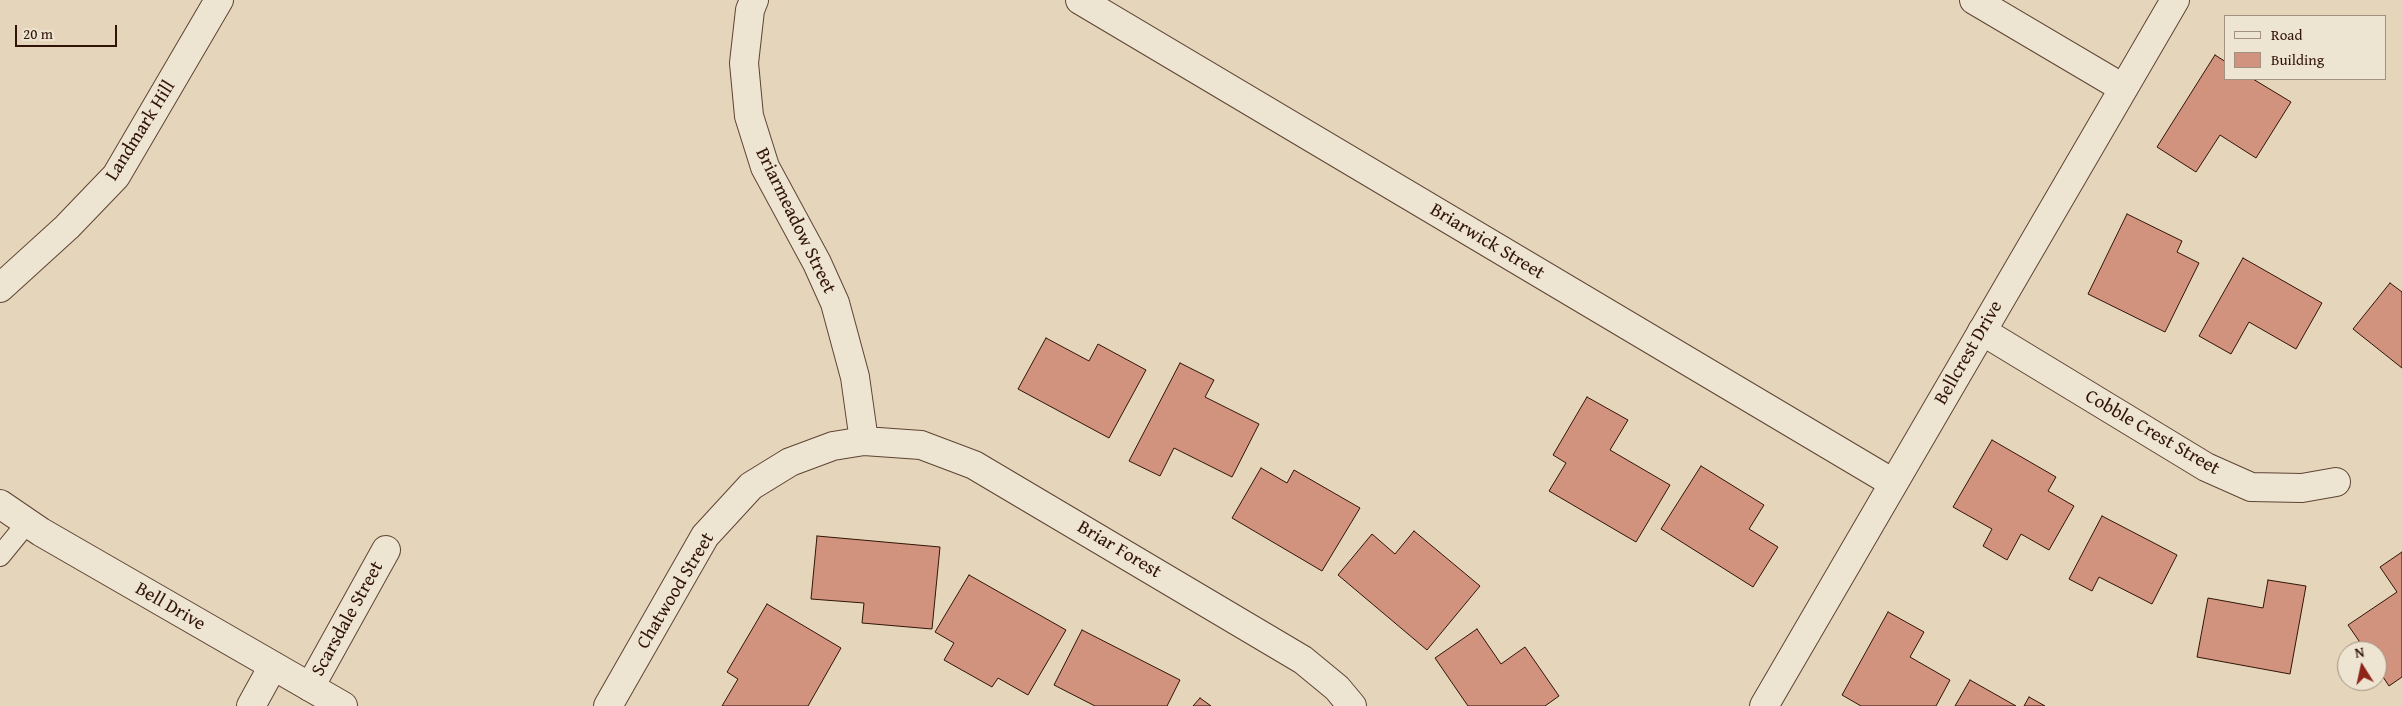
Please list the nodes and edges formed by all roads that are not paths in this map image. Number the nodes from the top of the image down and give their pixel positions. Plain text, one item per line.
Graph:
1 (219, 0) edge
2 (754, 0) edge
3 (1080, 0) edge
4 (1974, 0) edge
5 (2175, 0) edge
6 (2122, 88) junction
7 (0, 288) edge
8 (1982, 331) junction
9 (864, 441) junction
10 (2336, 482) dead end
11 (1893, 483) junction
12 (0, 504) edge
13 (27, 523) junction
14 (386, 550) dead end
15 (0, 556) edge
16 (273, 666) junction
17 (310, 688) junction
18 (251, 706) edge
19 (343, 706) edge
20 (608, 706) edge
21 (1352, 706) edge
22 (1764, 706) edge

1 - 7 street, Landmark Hill
2 - 9 street, Briarmeadow Street
3 - 11 street, Briarwick Street
4 - 6 street
5 - 6 street, Bellcrest Drive
6 - 8 street, Bellcrest Drive
8 - 10 street, Cobble Crest Street
8 - 11 street, Bellcrest Drive
9 - 20 street, Chatwood Street
9 - 21 street, Briar Forest
11 - 22 street, Bellcrest Drive
12 - 13 street, Bell Drive
13 - 15 lane
13 - 16 street, Bell Drive
14 - 17 street, Scarsdale Street
16 - 17 street, Bell Drive
16 - 18 street
17 - 19 street, Bell Drive

